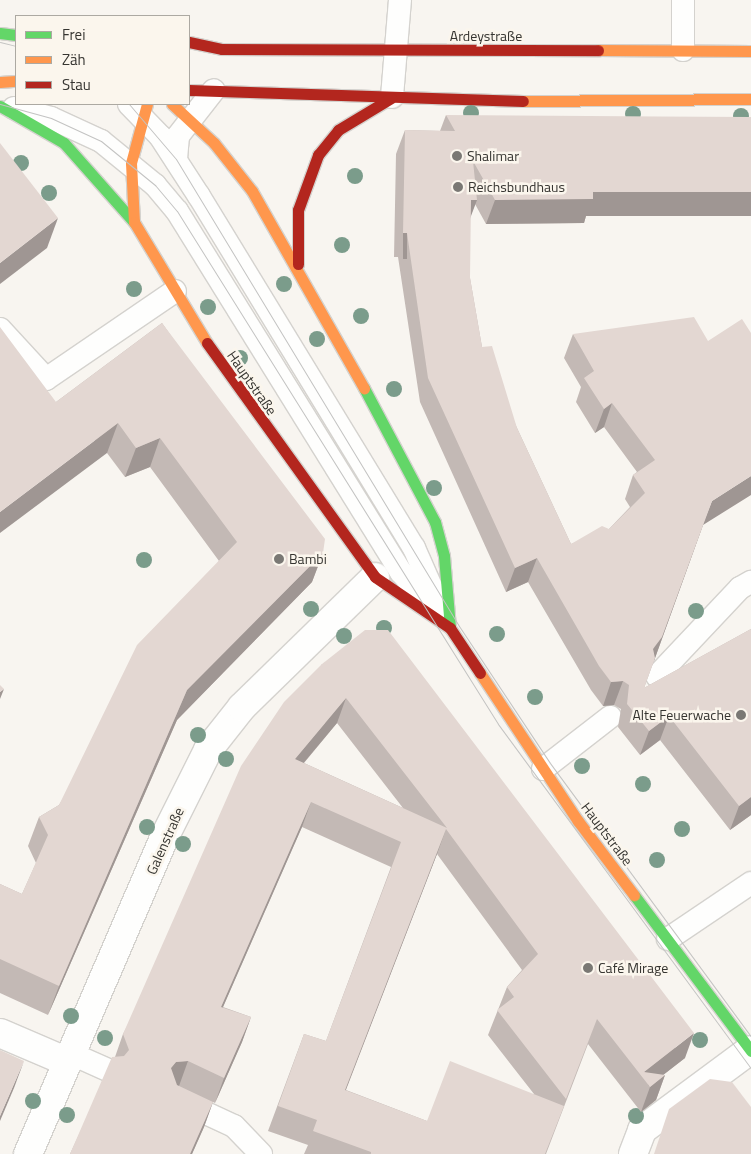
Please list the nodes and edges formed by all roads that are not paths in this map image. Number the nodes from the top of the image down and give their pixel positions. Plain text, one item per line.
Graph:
1 (400, 0) edge
2 (683, 0) edge
3 (0, 33) edge
4 (15, 35) edge
5 (0, 42) edge
6 (190, 42) edge
7 (15, 46) edge
8 (222, 49) junction
9 (395, 50) junction
10 (683, 50) junction
11 (751, 51) edge
12 (195, 60) dead end
13 (0, 82) edge
14 (15, 82) edge
15 (190, 90) edge
16 (214, 90) junction
17 (392, 97) junction
18 (751, 99) edge
19 (0, 105) edge
20 (173, 105) edge
21 (139, 108) edge
22 (190, 118) junction
23 (176, 159) junction
24 (131, 164) junction
25 (134, 222) junction
26 (299, 270) junction
27 (175, 291) junction
28 (0, 329) edge
29 (375, 577) junction
30 (751, 582) edge
31 (450, 628) junction
32 (657, 676) dead end
33 (610, 716) dead end
34 (543, 769) junction
35 (751, 883) edge
36 (668, 939) junction
37 (0, 1034) edge
38 (751, 1051) edge
39 (70, 1058) junction
40 (108, 1070) edge
41 (174, 1098) edge
42 (28, 1154) edge
43 (261, 1154) edge
44 (633, 1154) edge

1 - 9 lane
2 - 10 lane
3 - 4 main road
5 - 7 lane
6 - 8 main road, Ardeystraße
8 - 9 main road, Ardeystraße
8 - 12 main road, Ardeystraße
9 - 10 main road, Ardeystraße
9 - 17 lane
10 - 11 main road, Ardeystraße
13 - 14 main road
15 - 16 main road
16 - 17 main road
16 - 22 lane
17 - 18 main road
17 - 26 main road
19 - 24 lane
19 - 25 main road
20 - 22 main road, Hauptstraße
21 - 23 lane
21 - 24 main road, Hauptstraße
22 - 23 lane
22 - 26 main road, Hauptstraße
23 - 31 lane
24 - 25 main road, Hauptstraße
24 - 31 lane
25 - 27 main road, Hauptstraße
26 - 31 main road, Hauptstraße
27 - 28 lane
27 - 29 main road, Hauptstraße
29 - 31 main road, Hauptstraße
29 - 39 street, Galenstraße
30 - 32 lane
31 - 34 main road, Hauptstraße
33 - 34 lane
34 - 36 main road, Hauptstraße
35 - 36 lane
36 - 38 main road, Hauptstraße
37 - 39 street
38 - 44 street
39 - 40 lane
39 - 42 street, Galenstraße
41 - 43 lane

